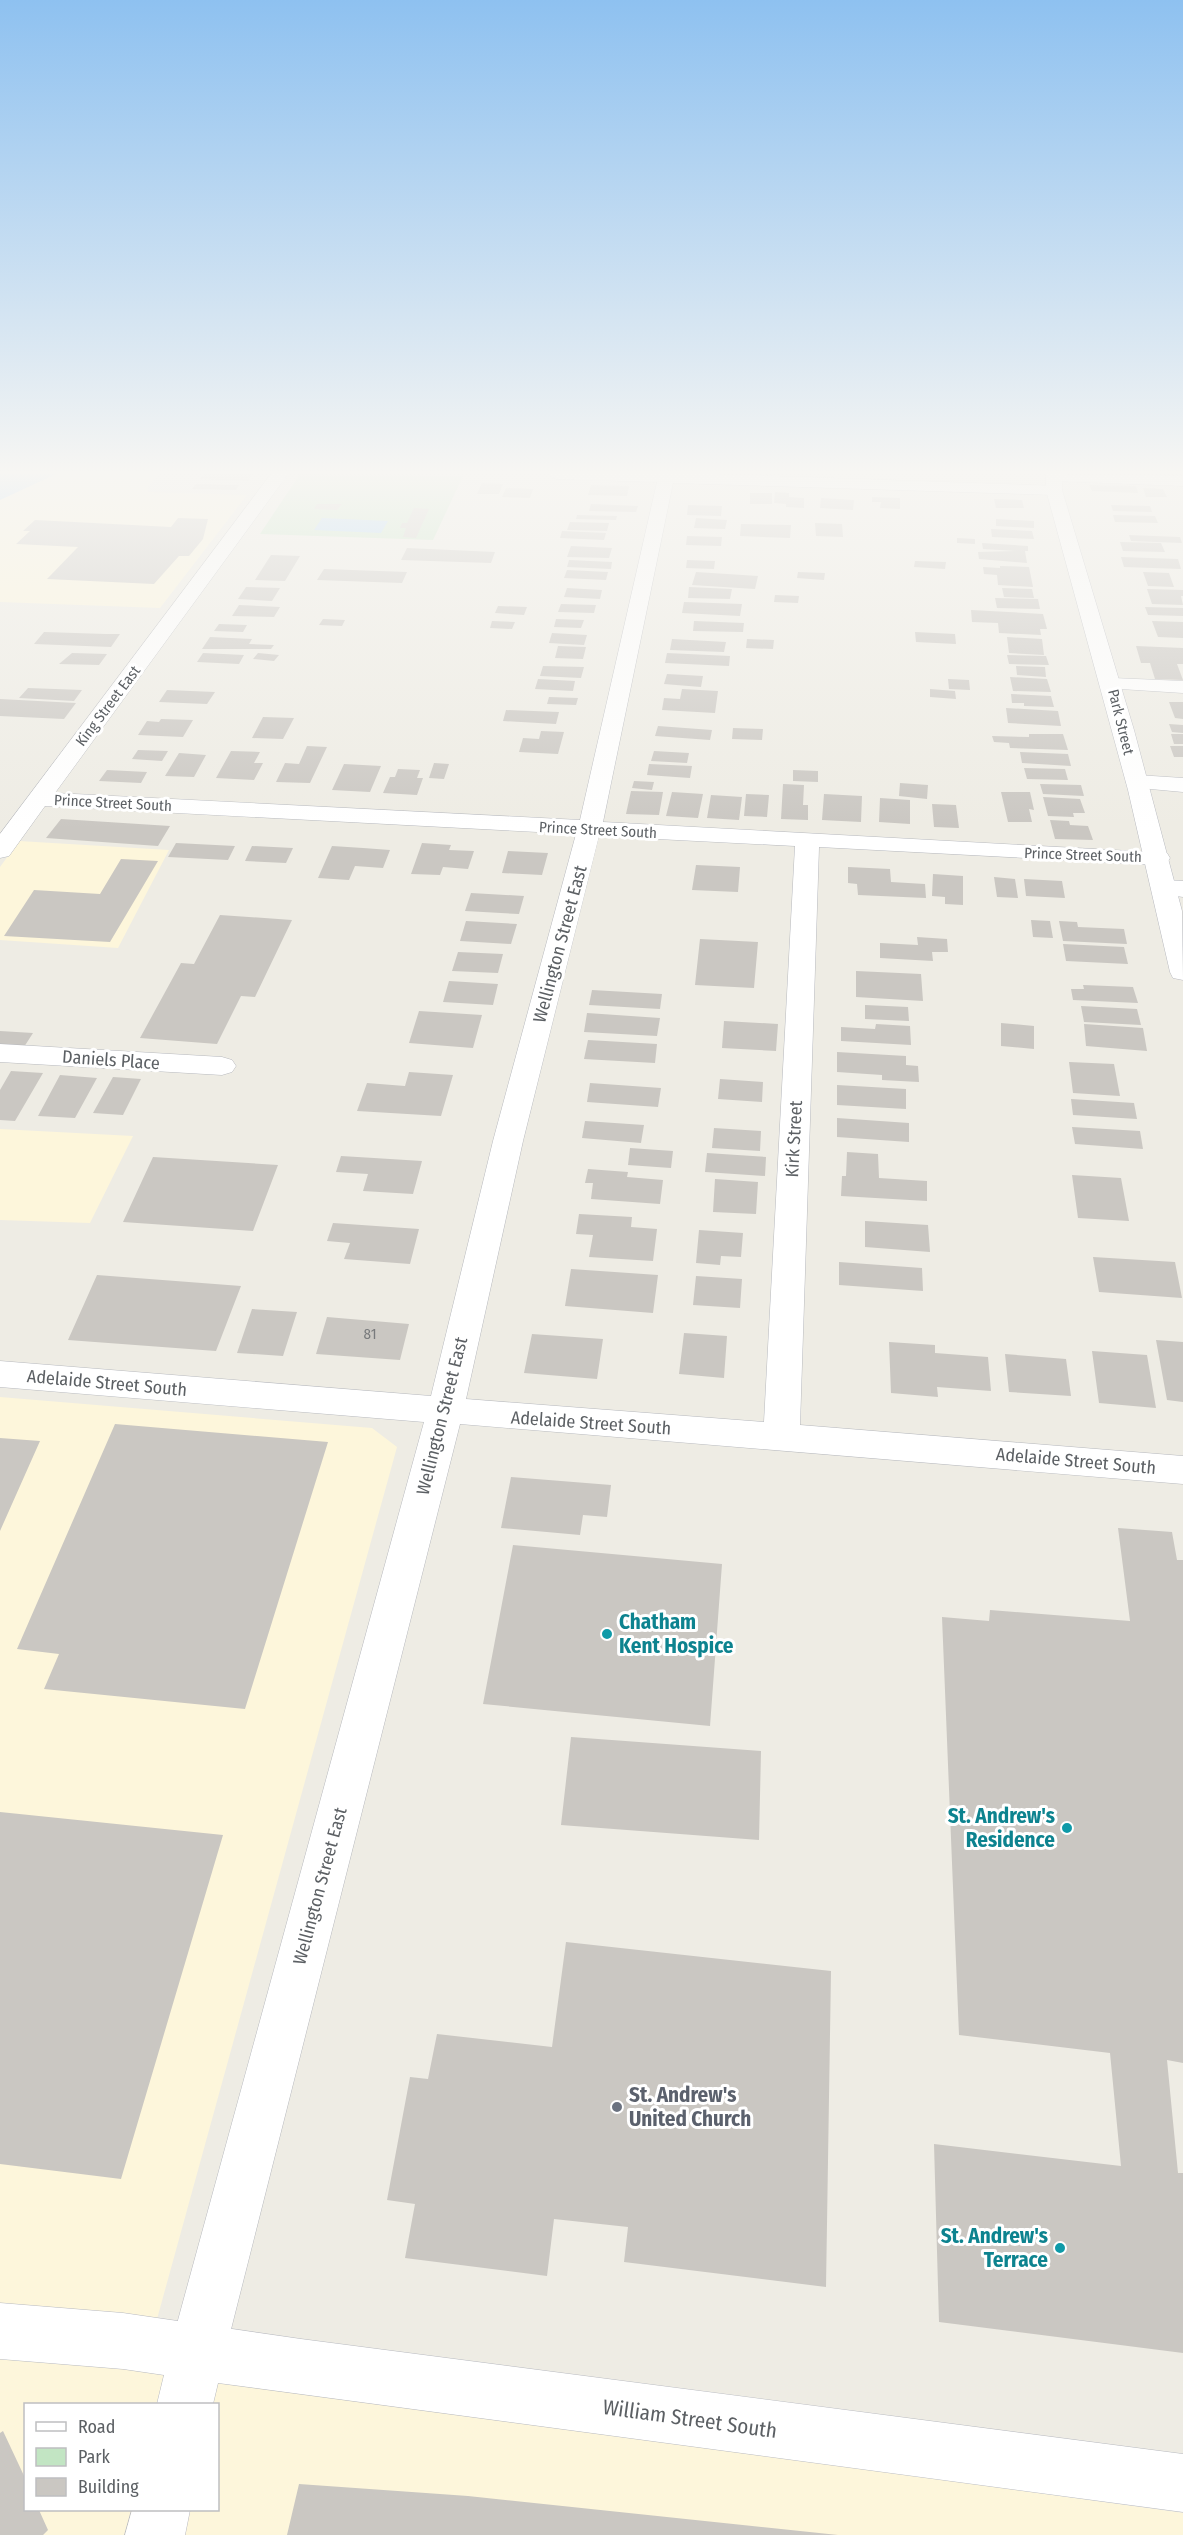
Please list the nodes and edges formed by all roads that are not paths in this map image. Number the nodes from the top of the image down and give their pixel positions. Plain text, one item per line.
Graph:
1 (192, 592) edge
2 (642, 592) edge
3 (1086, 592) edge
4 (1112, 684) junction
5 (1183, 687) edge
6 (1137, 782) junction
7 (1183, 784) edge
8 (38, 800) junction
9 (590, 829) junction
10 (807, 841) junction
11 (0, 851) edge
12 (1158, 858) junction
13 (1174, 888) edge
14 (1183, 972) edge
15 (0, 1053) edge
16 (222, 1066) dead end
17 (0, 1374) edge
18 (445, 1411) junction
19 (781, 1438) junction
20 (1183, 1470) edge
21 (0, 2331) edge
22 (191, 2379) edge
23 (1183, 2483) edge
24 (161, 2511) edge
25 (155, 2535) edge

1 - 8 street, King Street East
2 - 9 street, Wellington Street East
3 - 4 street, Park Street
4 - 5 street
4 - 6 street, Park Street
6 - 7 street
6 - 12 street, Park Street
8 - 9 street, Prince Street South
8 - 11 street, King Street East
9 - 10 street, Prince Street South
9 - 18 street, Wellington Street East
10 - 12 street, Prince Street South
10 - 19 street, Kirk Street
12 - 13 street, Park Street
13 - 14 street, Park Street
15 - 16 street, Daniels Place
17 - 18 street, Adelaide Street South
18 - 19 street, Adelaide Street South
18 - 22 street, Wellington Street East
19 - 20 street, Adelaide Street South
21 - 22 street, William Street South
22 - 23 street, William Street South
24 - 25 street

